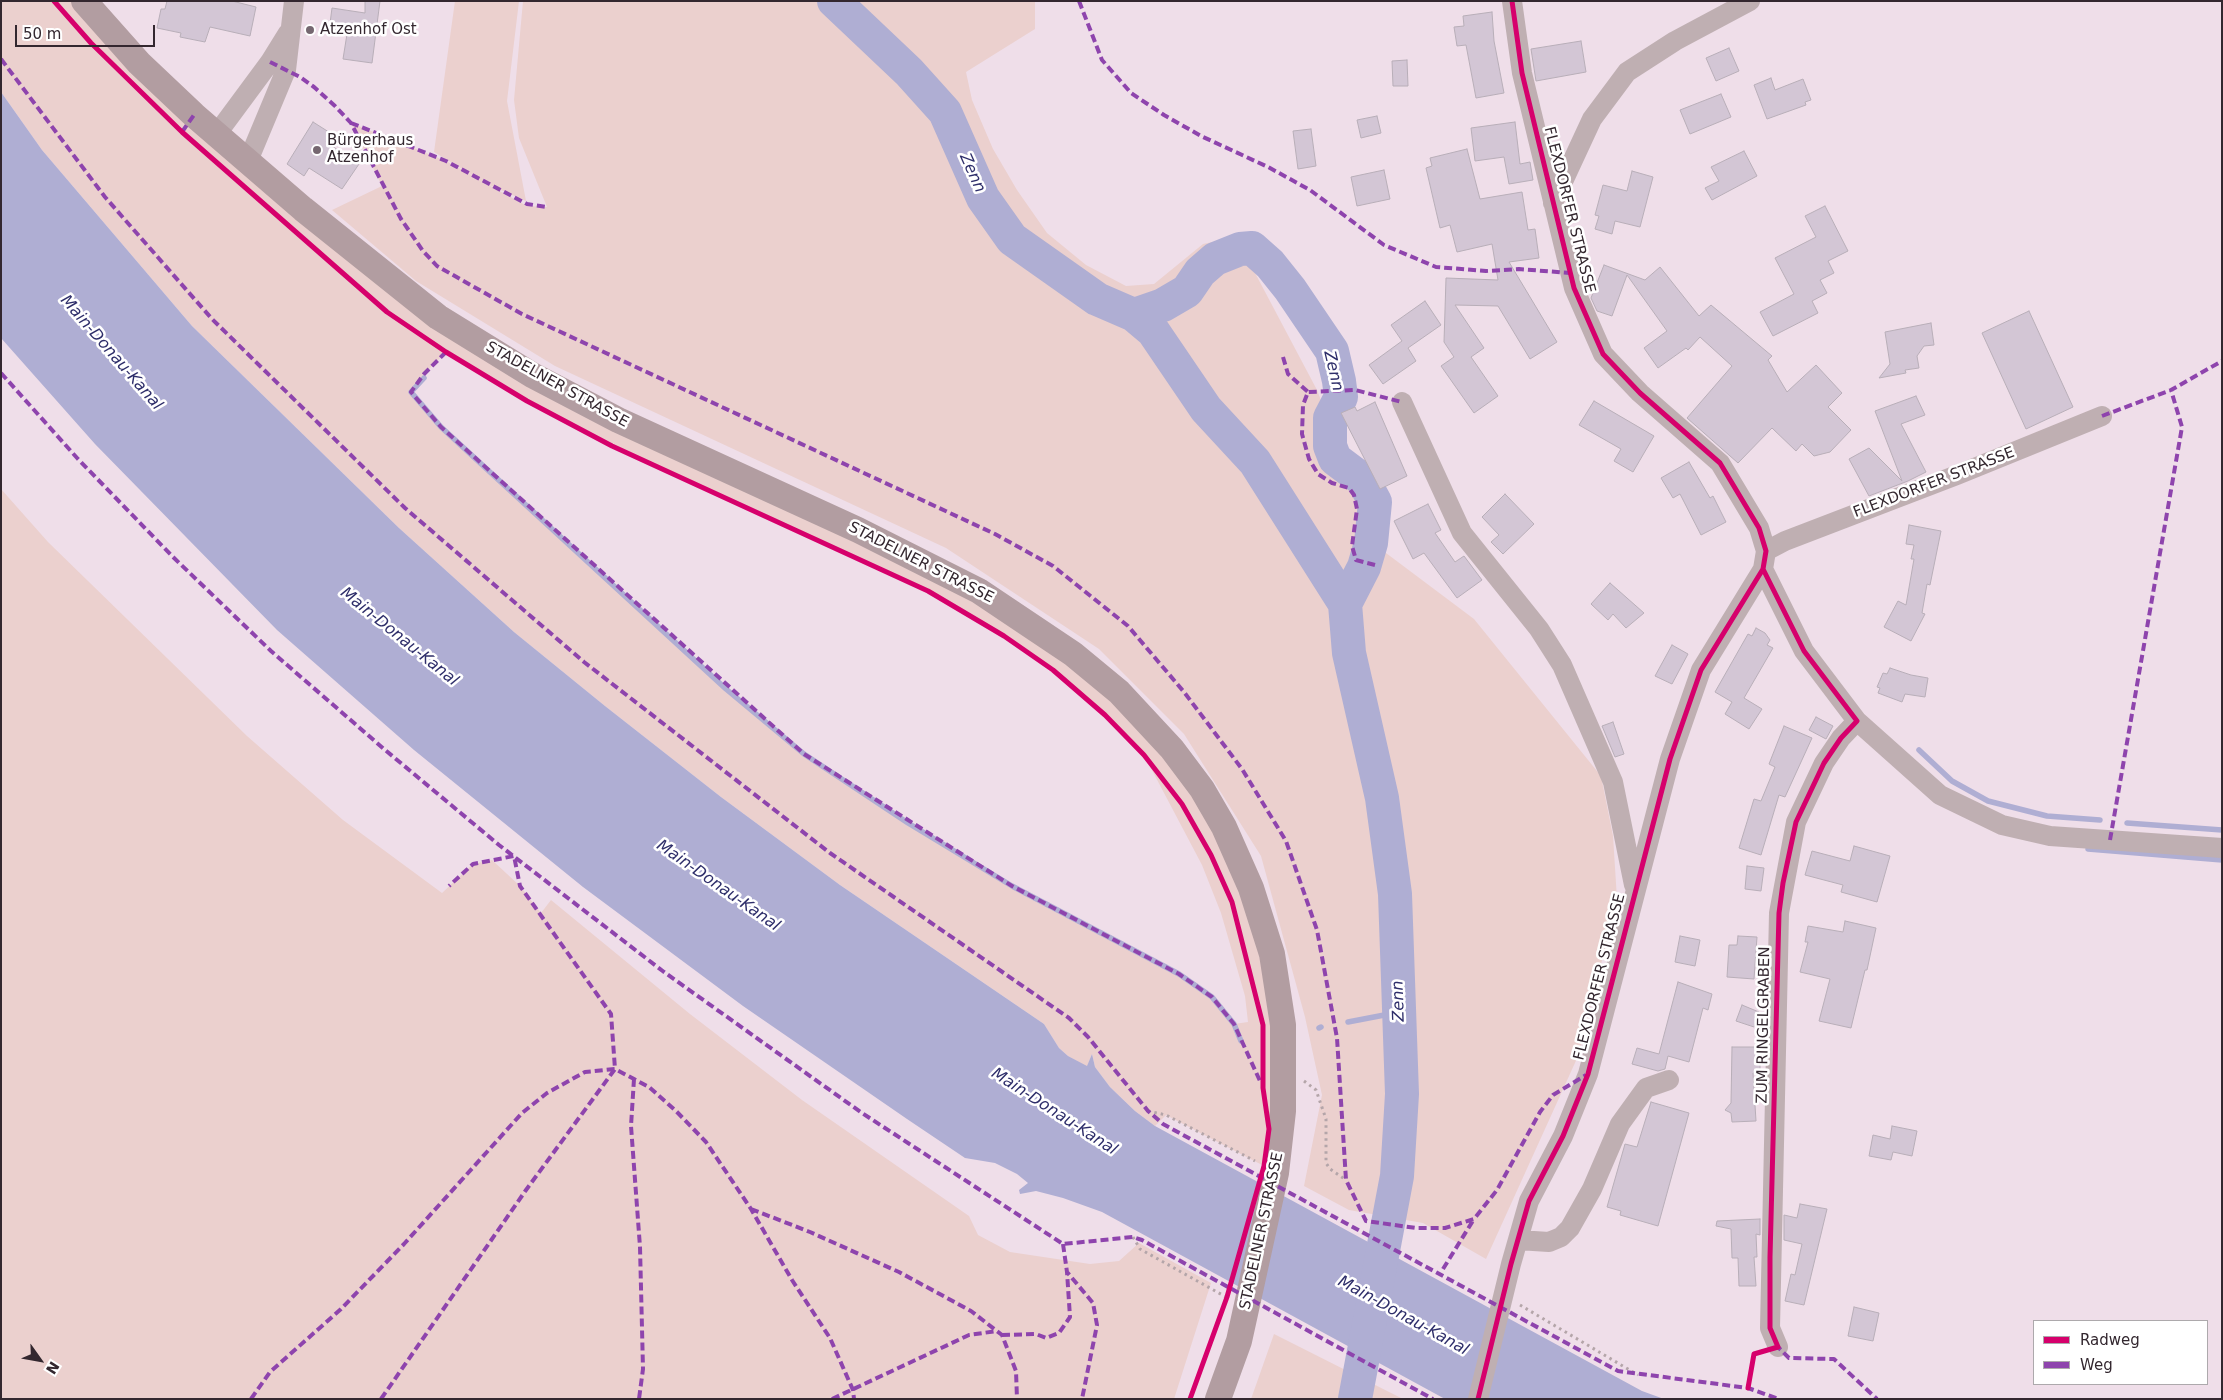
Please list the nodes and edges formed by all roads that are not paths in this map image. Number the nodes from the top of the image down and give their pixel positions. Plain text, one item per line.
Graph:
1 (84, 1) edge
2 (294, 1) edge
3 (1512, 1) edge
4 (1750, 1) edge
5 (289, 32) junction
6 (216, 135) junction
7 (248, 161) junction
8 (1553, 203) junction
9 (1402, 402) dead end
10 (2102, 416) dead end
11 (1765, 560) junction
12 (1857, 721) junction
13 (2222, 848) edge
14 (1635, 890) junction
15 (1669, 1080) dead end
16 (1518, 1240) junction
17 (1778, 1347) dead end
18 (1218, 1399) edge
19 (1478, 1399) edge

1 - 6 main road, STADELNER STRASSE
2 - 5 street
3 - 8 street, FLEXDORFER STRASSE
4 - 8 street
5 - 6 street
5 - 7 street
6 - 7 main road, STADELNER STRASSE
7 - 18 main road, STADELNER STRASSE
8 - 11 street, FLEXDORFER STRASSE
9 - 14 street, FLEXDORFER STRASSE
10 - 11 street, FLEXDORFER STRASSE
11 - 12 street, FLEXDORFER STRASSE
11 - 14 street, FLEXDORFER STRASSE
12 - 13 street, FLEXDORFER STRASSE
12 - 17 street, ZUM RINGELGRABEN
14 - 16 street, FLEXDORFER STRASSE
15 - 16 street
16 - 19 street, FLEXDORFER STRASSE

